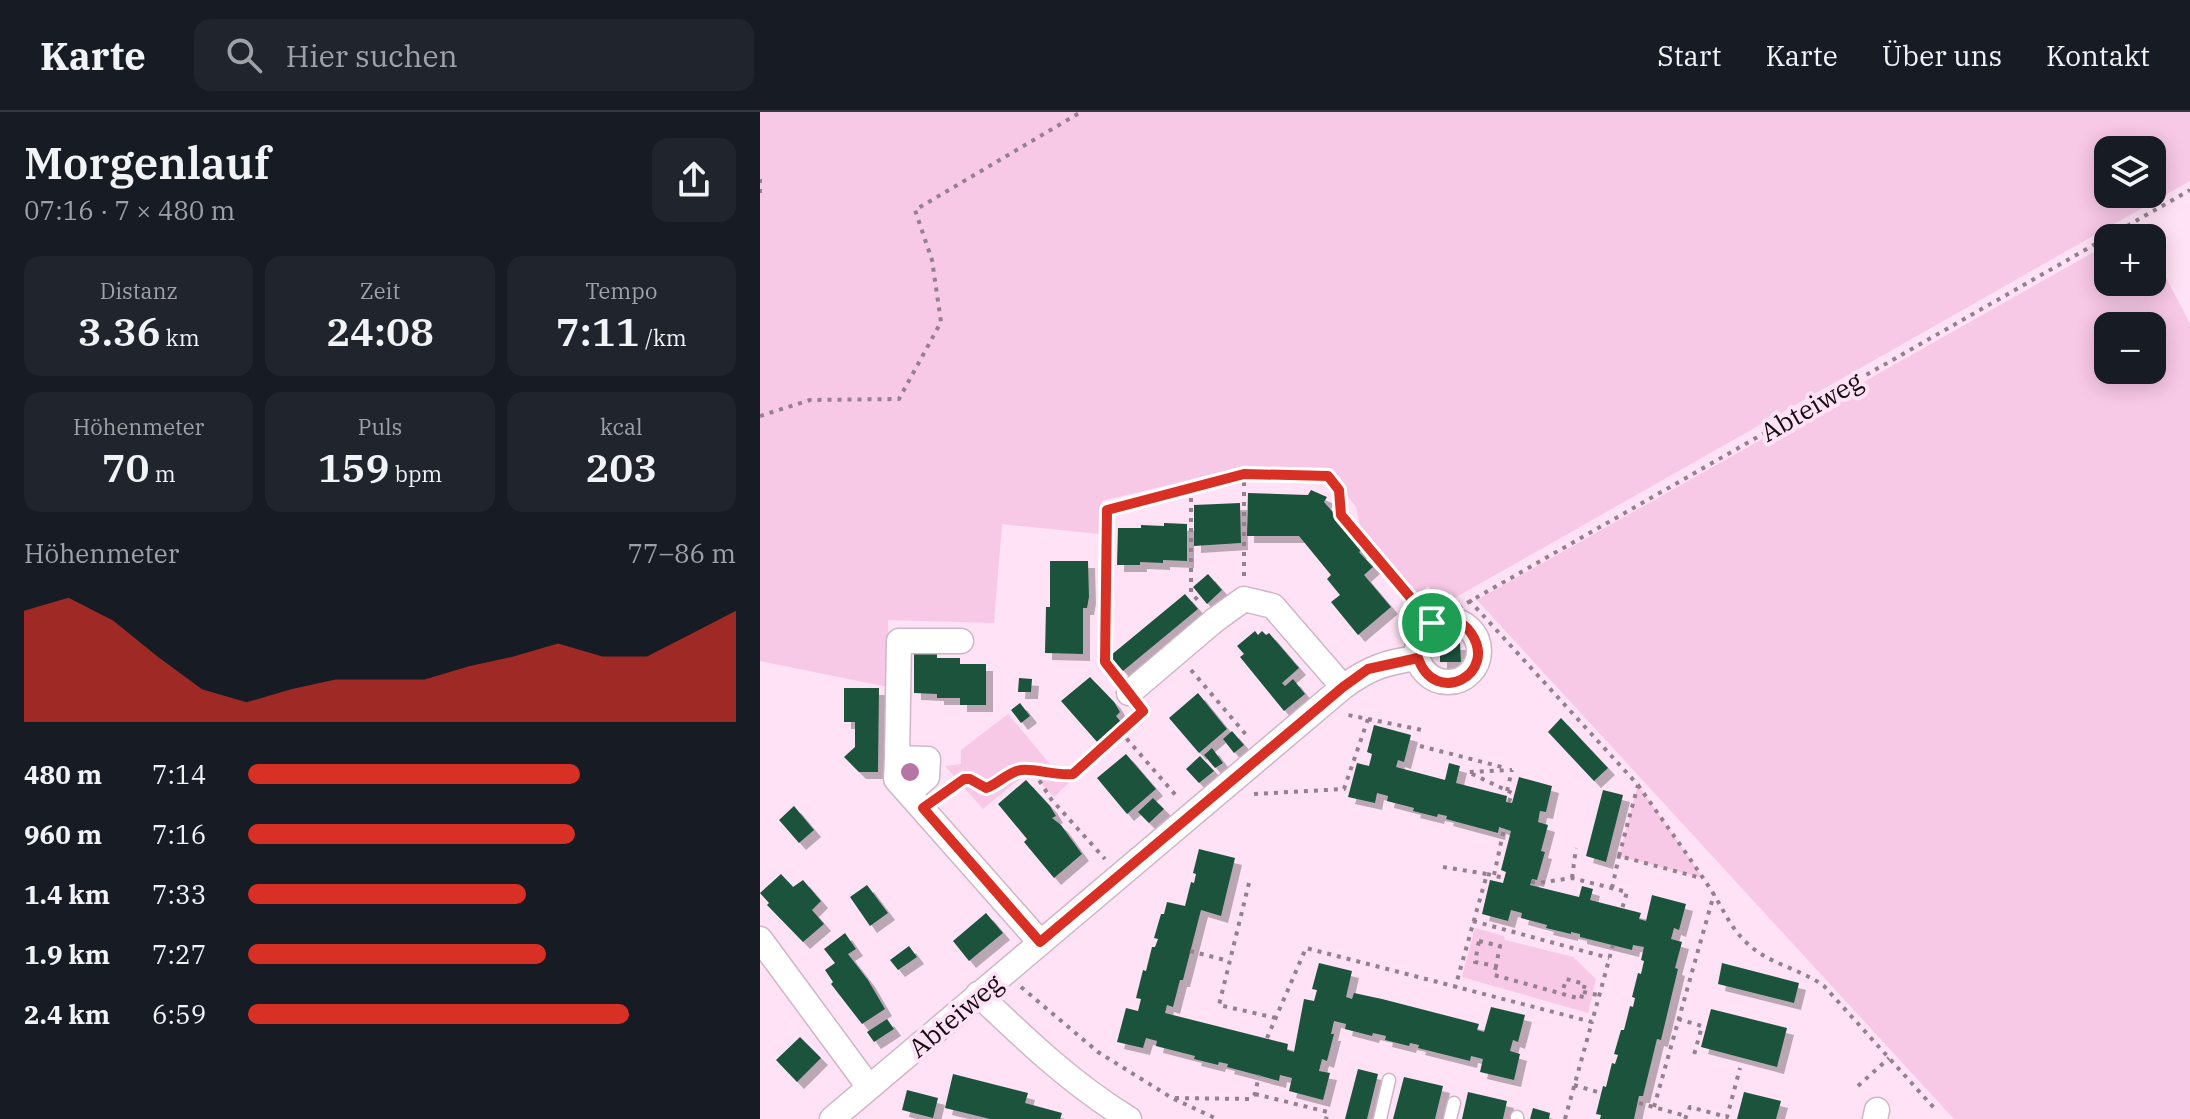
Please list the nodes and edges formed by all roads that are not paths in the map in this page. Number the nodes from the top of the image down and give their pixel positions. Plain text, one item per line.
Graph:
1 (961, 641) dead end
2 (1418, 658) junction
3 (1129, 693) road end
4 (1335, 694) junction
5 (760, 939) edge
6 (1040, 942) junction
7 (978, 994) junction
8 (1389, 1080) dead end
9 (869, 1087) junction
10 (1454, 1103) dead end
11 (832, 1119) edge
12 (1129, 1119) edge
13 (1380, 1119) edge
14 (1450, 1119) edge

1 - 6 street
2 - 2 street
2 - 4 street, Abteiweg
3 - 4 street
4 - 6 street, Abteiweg
5 - 9 street
6 - 7 street, Abteiweg
7 - 9 street, Abteiweg
7 - 12 street
8 - 13 lane
9 - 11 street, Abteiweg
10 - 14 lane

